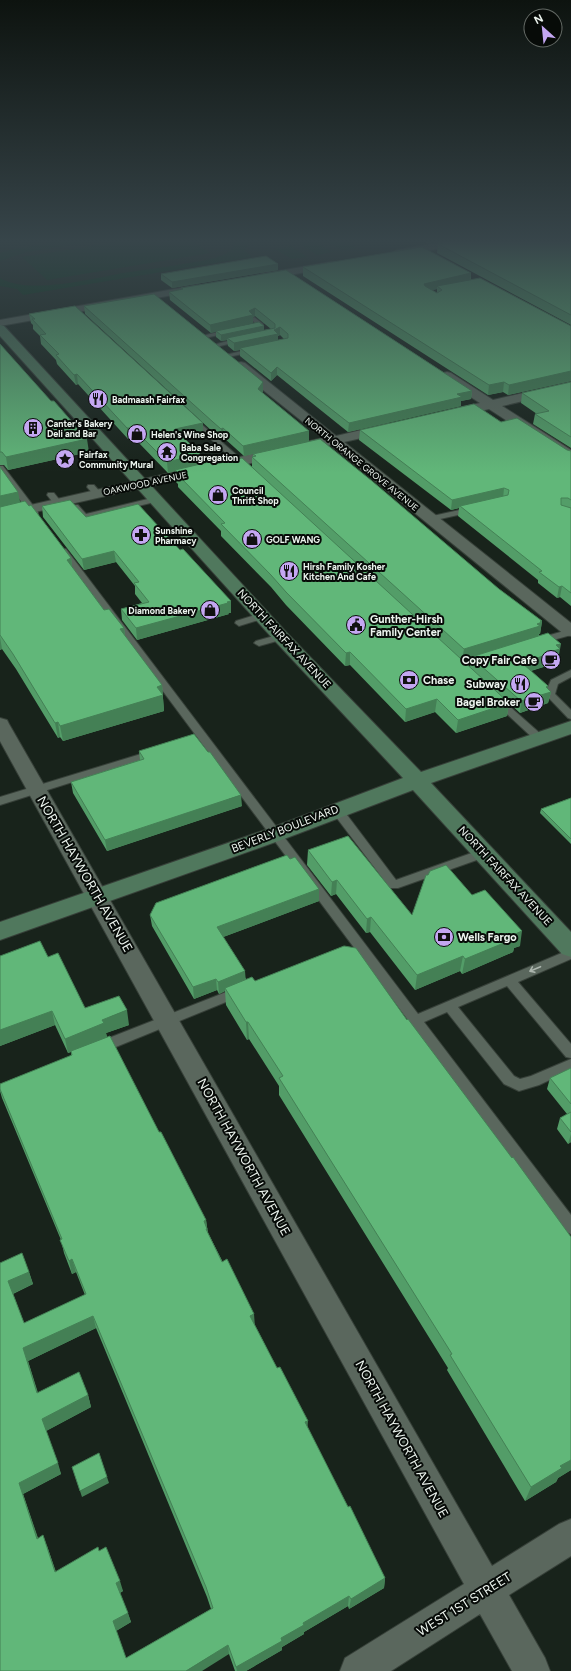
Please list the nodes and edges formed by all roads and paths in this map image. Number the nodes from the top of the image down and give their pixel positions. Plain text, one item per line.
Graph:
1 (42, 317) edge
2 (254, 319) edge
3 (0, 323) edge
4 (194, 327) edge
5 (0, 329) edge
6 (240, 329) edge
7 (234, 330) edge
8 (252, 338) edge
9 (210, 340) junction
10 (259, 349) edge
11 (228, 354) junction
12 (438, 370) edge
13 (571, 386) edge
14 (491, 404) junction
15 (189, 416) edge
16 (437, 417) edge
17 (399, 426) edge
18 (334, 441) junction
19 (571, 456) edge
20 (240, 463) junction
21 (0, 468) edge
22 (251, 473) edge
23 (142, 484) junction
24 (156, 499) junction
25 (59, 500) junction
26 (481, 507) edge
27 (31, 509) junction
28 (0, 516) edge
29 (431, 519) junction
30 (41, 522) edge
31 (56, 542) edge
32 (262, 616) junction
33 (239, 623) dead end
34 (571, 631) edge
35 (281, 637) junction
36 (259, 643) dead end
37 (526, 645) edge
38 (571, 673) edge
39 (489, 692) edge
40 (571, 716) edge
41 (0, 724) edge
42 (571, 727) edge
43 (204, 737) junction
44 (538, 738) junction
45 (190, 742) edge
46 (160, 751) edge
47 (417, 781) junction
48 (37, 789) junction
49 (0, 801) edge
50 (337, 810) junction
51 (276, 834) junction
52 (484, 853) junction
53 (98, 897) junction
54 (0, 931) edge
55 (359, 945) junction
56 (571, 948) edge
57 (345, 950) edge
58 (571, 954) edge
59 (509, 980) junction
60 (250, 988) edge
61 (450, 1005) junction
62 (416, 1020) junction
63 (168, 1021) junction
64 (87, 1053) edge
65 (571, 1053) edge
66 (571, 1064) edge
67 (571, 1227) edge
68 (571, 1536) edge
69 (487, 1590) junction
70 (358, 1671) edge
71 (532, 1671) edge

1 - 3 street
2 - 6 lane
4 - 9 street, NORTH ORANGE GROVE AVENUE
5 - 23 main road, NORTH FAIRFAX AVENUE
7 - 9 lane
8 - 9 lane
9 - 11 street, NORTH ORANGE GROVE AVENUE
10 - 11 lane
11 - 18 street, NORTH ORANGE GROVE AVENUE
12 - 14 street
13 - 14 street
14 - 16 street
14 - 19 street
15 - 20 lane
17 - 18 street, OAKWOOD AVENUE
18 - 20 street, OAKWOOD AVENUE
18 - 29 street, NORTH ORANGE GROVE AVENUE
20 - 22 lane
20 - 23 street, OAKWOOD AVENUE
21 - 27 lane
23 - 24 main road, NORTH FAIRFAX AVENUE
23 - 25 street, OAKWOOD AVENUE
24 - 25 lane
24 - 32 main road, NORTH FAIRFAX AVENUE
25 - 27 street, OAKWOOD AVENUE
26 - 29 lane
27 - 28 street, OAKWOOD AVENUE
27 - 30 lane
29 - 34 street, NORTH ORANGE GROVE AVENUE
31 - 43 lane
32 - 33 lane
32 - 35 main road, NORTH FAIRFAX AVENUE
34 - 37 lane
35 - 36 lane
35 - 47 main road, NORTH FAIRFAX AVENUE
38 - 40 lane
39 - 44 lane
41 - 48 street, NORTH HAYWORTH AVENUE
42 - 44 main road, BEVERLY BOULEVARD
43 - 45 lane
43 - 51 lane
44 - 47 main road, BEVERLY BOULEVARD
46 - 48 lane
47 - 50 main road, BEVERLY BOULEVARD
47 - 52 main road, NORTH FAIRFAX AVENUE
48 - 49 lane
48 - 53 street, NORTH HAYWORTH AVENUE
50 - 51 main road, BEVERLY BOULEVARD
50 - 52 lane
51 - 53 main road, BEVERLY BOULEVARD
51 - 55 lane
52 - 56 main road, NORTH FAIRFAX AVENUE
53 - 54 main road, BEVERLY BOULEVARD
53 - 63 street, NORTH HAYWORTH AVENUE
55 - 57 lane
55 - 62 lane
58 -> 59 lane
59 - 61 lane
59 - 65 lane
60 - 63 lane
61 - 62 lane
61 - 66 lane
62 - 67 lane
63 - 64 lane
63 - 69 street, NORTH HAYWORTH AVENUE
68 - 69 street, WEST 1ST STREET
69 - 70 street, WEST 1ST STREET
69 - 71 street, NORTH HAYWORTH AVENUE

